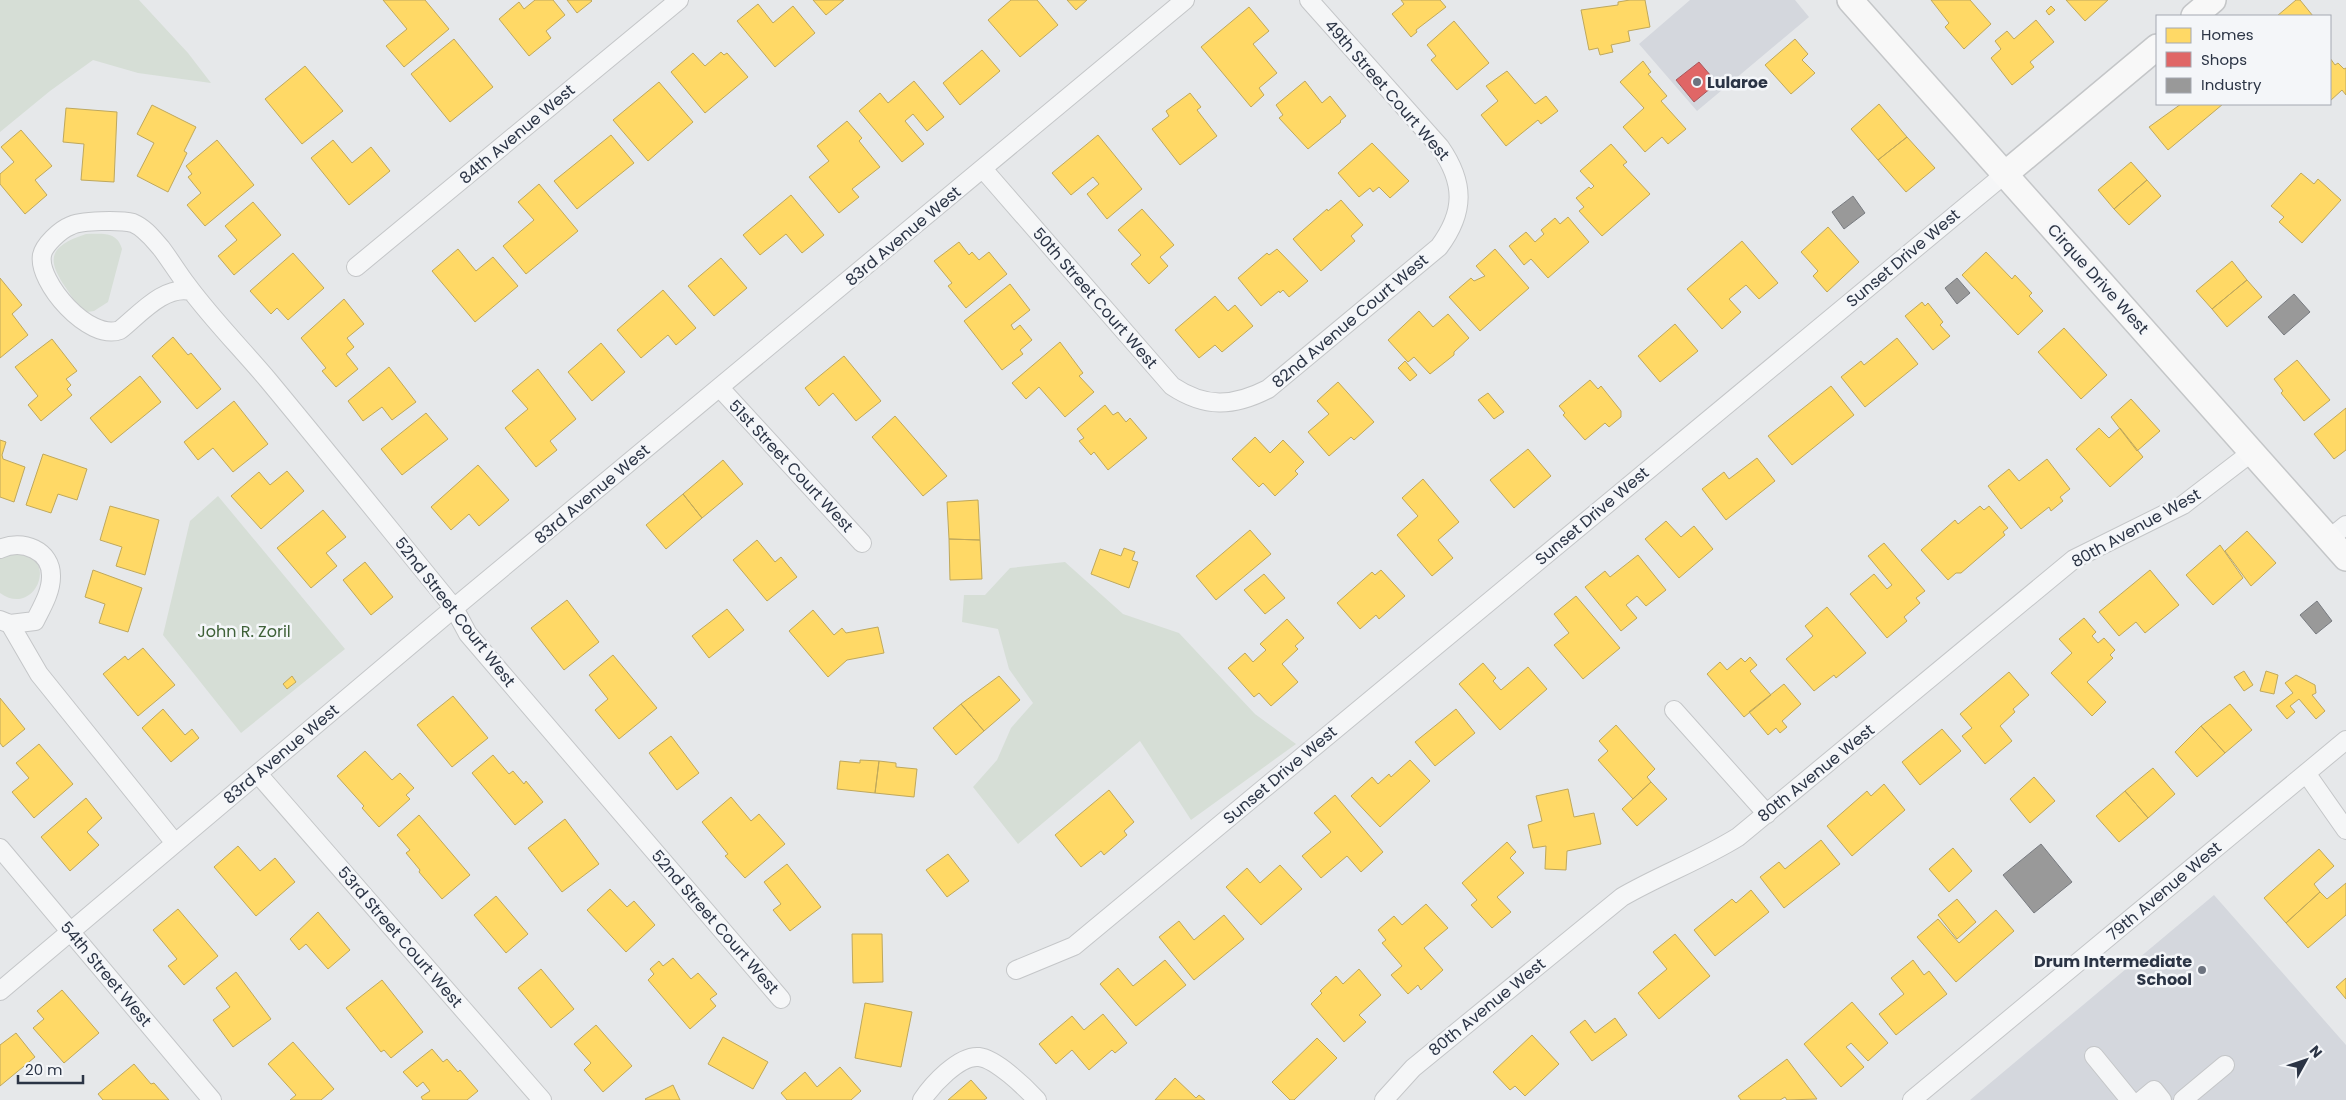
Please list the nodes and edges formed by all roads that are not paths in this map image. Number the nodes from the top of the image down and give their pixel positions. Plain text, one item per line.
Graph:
1 (679, 0) edge
2 (1185, 0) edge
3 (1309, 0) edge
4 (1850, 0) edge
5 (2213, 0) edge
6 (2195, 15) edge
7 (2156, 47) edge
8 (983, 169) junction
9 (2005, 174) junction
10 (1457, 213) joint
11 (356, 267) dead end
12 (191, 291) junction
13 (720, 388) junction
14 (1222, 404) joint
15 (2252, 452) junction
16 (2338, 532) edge
17 (862, 543) dead end
18 (0, 548) edge
19 (2346, 558) edge
20 (454, 608) junction
21 (5, 622) edge
22 (1674, 710) dead end
23 (2346, 740) edge
24 (2306, 772) junction
25 (258, 774) junction
26 (1767, 814) junction
27 (2346, 830) edge
28 (175, 843) junction
29 (0, 848) edge
30 (70, 930) junction
31 (1016, 970) dead end
32 (0, 991) edge
33 (781, 999) dead end
34 (2094, 1056) dead end
35 (2225, 1065) dead end
36 (212, 1100) edge
37 (542, 1100) edge
38 (922, 1100) edge
39 (1038, 1100) edge
40 (1384, 1100) edge
41 (1912, 1100) edge
42 (2130, 1100) edge
43 (2142, 1100) edge
44 (2162, 1100) edge
45 (2183, 1100) edge

1 - 11 street, 84th Avenue West
2 - 8 street, 83rd Avenue West
3 - 10 street, 49th Street Court West
4 - 9 street, Cirque Drive West
5 - 6 street
7 - 9 street, Sunset Drive West
8 - 13 street, 83rd Avenue West
8 - 14 street, 50th Street Court West
9 - 15 street, Cirque Drive West
9 - 31 street, Sunset Drive West
10 - 14 street, 82nd Avenue Court West
12 - 12 street, 52nd Street Court West
12 - 20 street, 52nd Street Court West
13 - 17 street, 51st Street Court West
13 - 20 street, 83rd Avenue West
15 - 16 street, Cirque Drive West
15 - 26 street, 80th Avenue West
16 - 19 street, Cirque Drive West
18 - 21 street
20 - 25 street, 83rd Avenue West
20 - 33 street, 52nd Street Court West
21 - 28 street
22 - 26 street
23 - 24 street, 79th Avenue West
24 - 27 street
24 - 41 street, 79th Avenue West
25 - 28 street, 83rd Avenue West
25 - 37 street, 53rd Street Court West
26 - 40 street, 80th Avenue West
28 - 30 street, 83rd Avenue West
29 - 30 street, 54th Street West
30 - 32 street, 83rd Avenue West
30 - 36 street, 54th Street West
34 - 42 street
35 - 45 street
38 - 39 street
43 - 44 street

